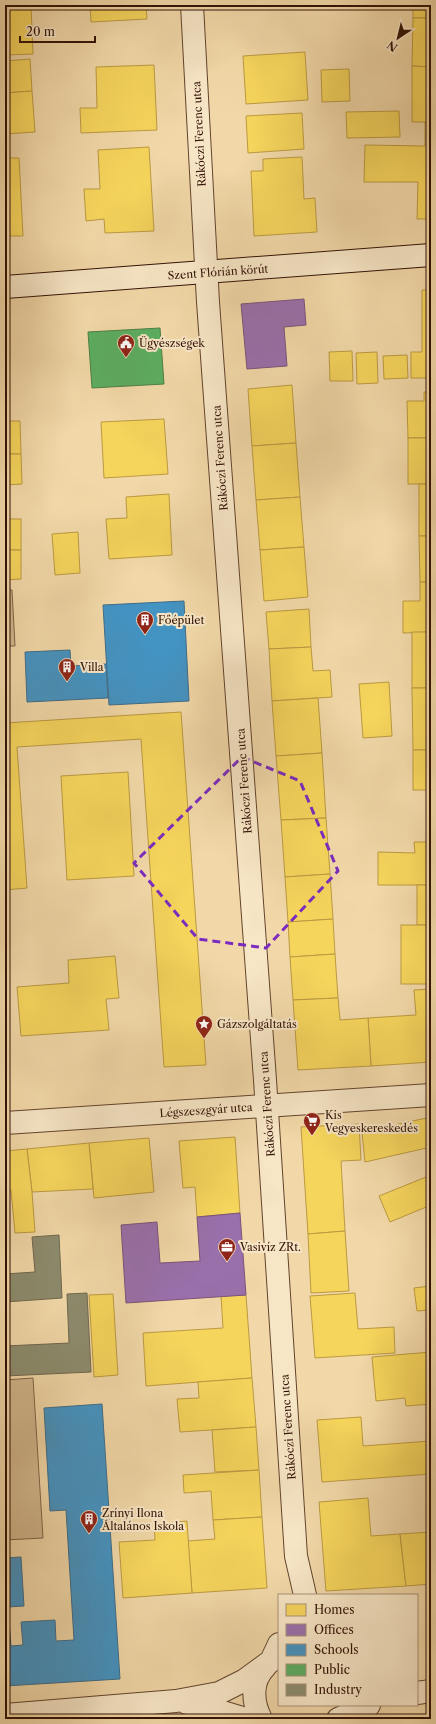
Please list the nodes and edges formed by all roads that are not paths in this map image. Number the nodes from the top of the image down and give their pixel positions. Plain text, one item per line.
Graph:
1 (192, 5) edge
2 (431, 255) edge
3 (207, 273) junction
4 (5, 287) edge
5 (431, 1096) edge
6 (267, 1106) junction
7 (5, 1123) edge
8 (296, 1556) junction
9 (290, 1594) edge
10 (305, 1594) edge
11 (276, 1654) edge
12 (418, 1686) edge
13 (431, 1689) edge
14 (418, 1693) edge
15 (176, 1701) junction
16 (339, 1706) edge
17 (367, 1706) edge
18 (5, 1715) edge
19 (246, 1719) edge
20 (261, 1719) edge
21 (333, 1719) edge
22 (338, 1719) edge

1 - 3 street, Rákóczi Ferenc utca
2 - 3 street, Szent Flórián körút
3 - 4 street, Szent Flórián körút
3 - 6 street, Rákóczi Ferenc utca
5 - 6 street, Légszeszgyár utca
6 - 7 street, Légszeszgyár utca
6 - 8 street, Rákóczi Ferenc utca
8 - 9 street, Rákóczi Ferenc utca
8 - 10 street, Rákóczi Ferenc utca
11 - 15 street
11 - 20 street
12 - 13 street
13 - 14 street
15 - 18 street
15 - 19 street
16 - 21 street
17 - 22 street

